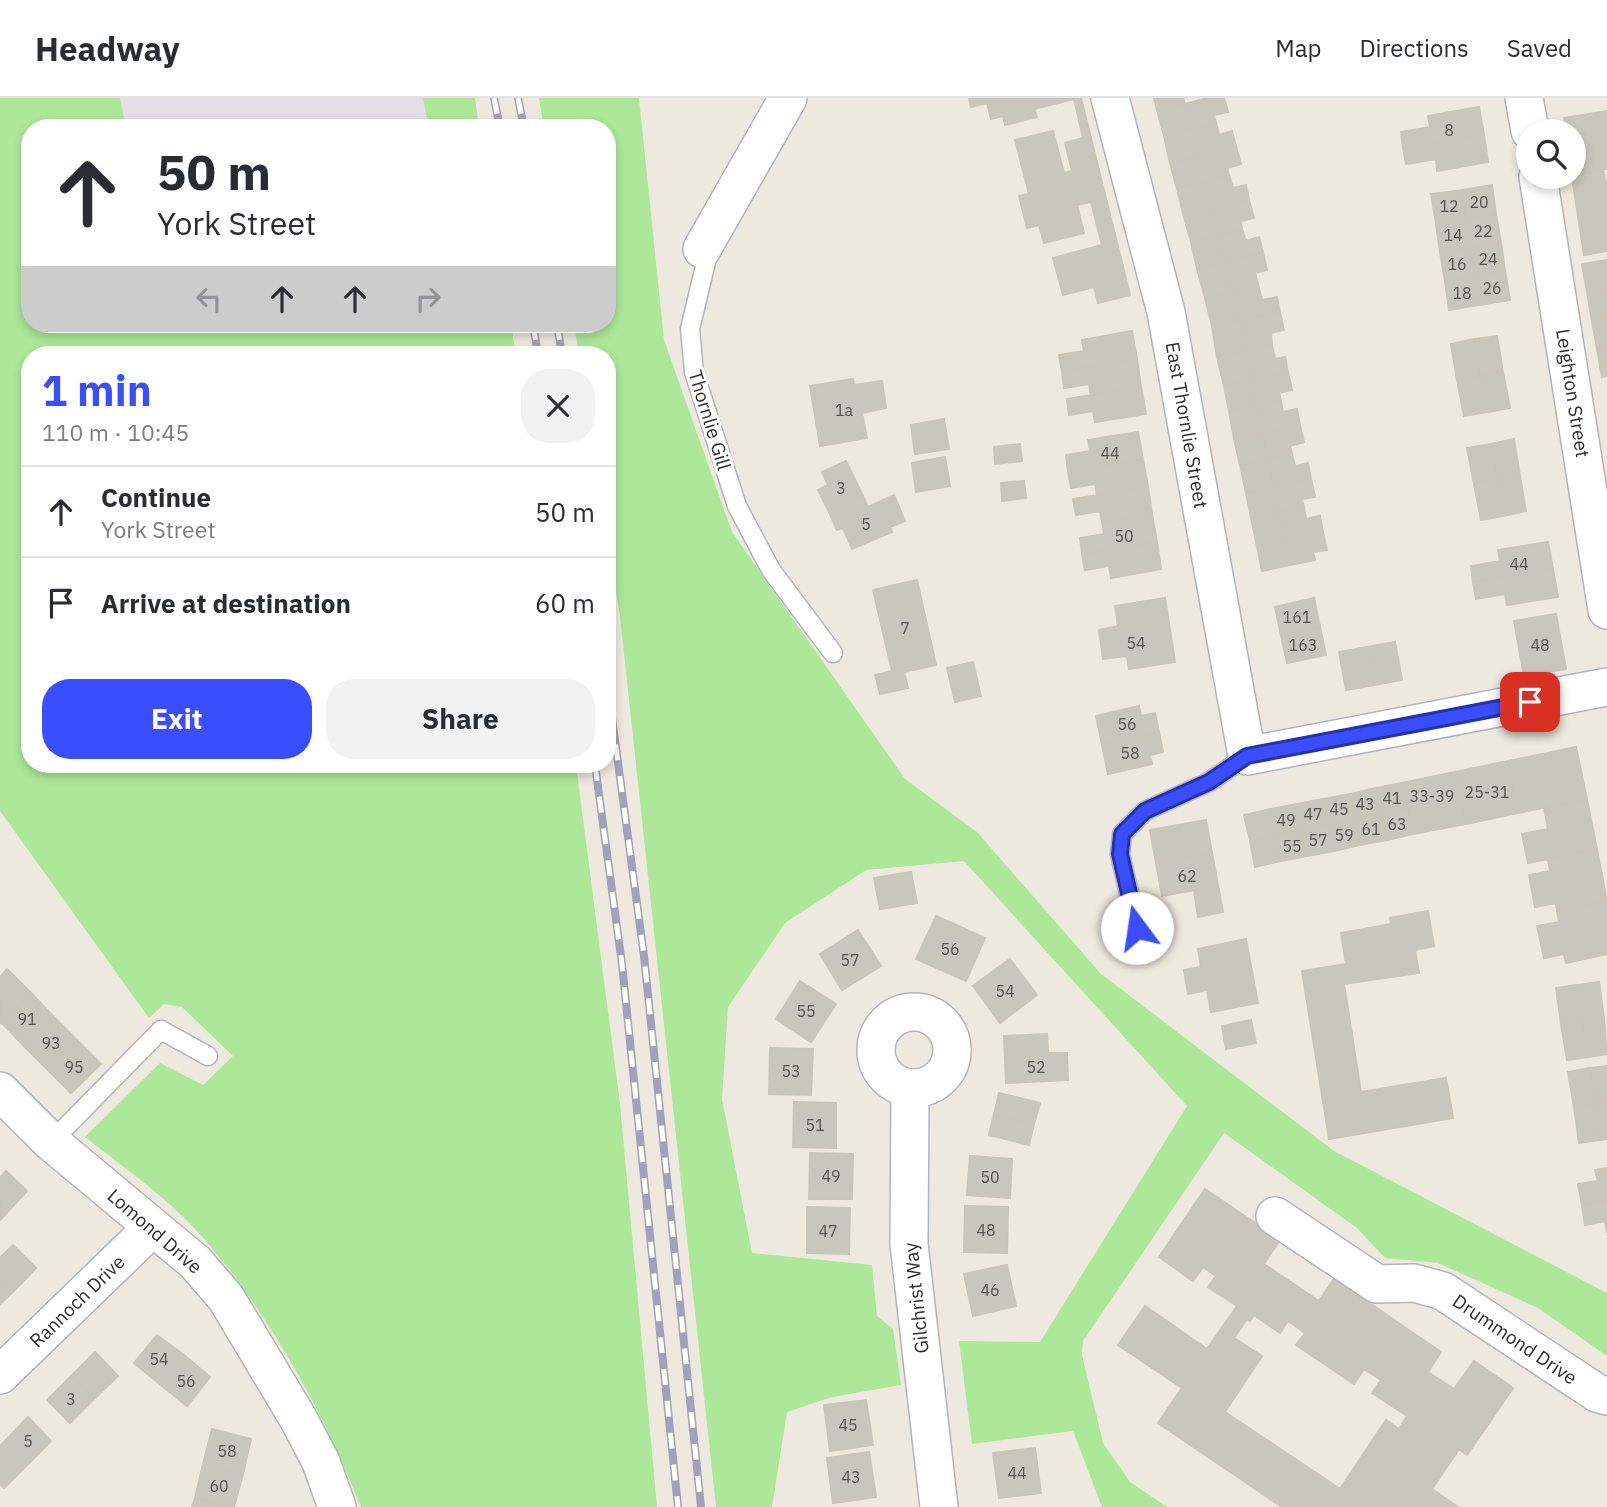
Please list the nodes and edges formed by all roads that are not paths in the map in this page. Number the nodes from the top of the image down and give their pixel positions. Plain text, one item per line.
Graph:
1 (788, 98) edge
2 (1110, 98) edge
3 (1524, 98) edge
4 (1528, 119) edge
5 (1540, 189) edge
6 (702, 249) joint
7 (1607, 610) edge
8 (832, 653) dead end
9 (1607, 687) edge
10 (1247, 756) junction
11 (1137, 928) dead end
12 (208, 1056) dead end
13 (910, 1088) dead end
14 (0, 1091) edge
15 (51, 1142) junction
16 (1275, 1216) dead end
17 (153, 1227) junction
18 (0, 1375) edge
19 (1607, 1396) edge
20 (337, 1507) edge
21 (939, 1507) edge

1 - 6 street, Thornlie Gill
2 - 10 street, East Thornlie Street
3 - 4 street
5 - 7 street, Leighton Street
6 - 8 lane, Thornlie Gill
9 - 10 street
10 - 11 lane
12 - 15 lane
13 - 21 street, Gilchrist Way
14 - 15 street, Lomond Drive
15 - 17 street, Lomond Drive
16 - 19 street, Drummond Drive
17 - 18 street, Rannoch Drive
17 - 20 street, Lomond Drive

